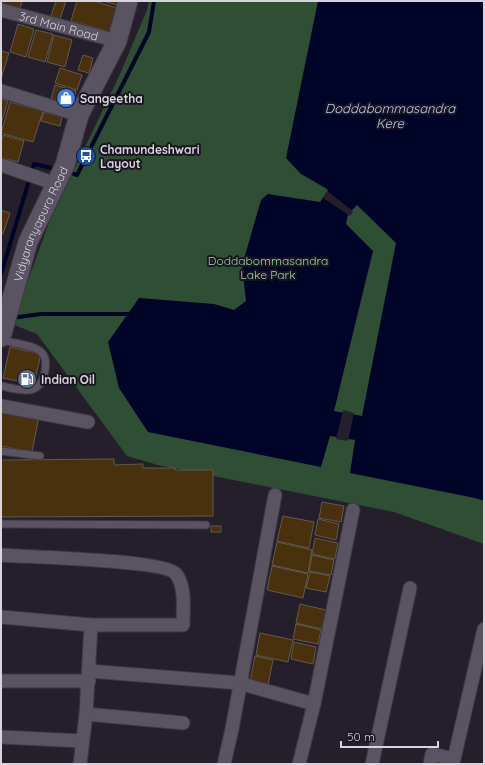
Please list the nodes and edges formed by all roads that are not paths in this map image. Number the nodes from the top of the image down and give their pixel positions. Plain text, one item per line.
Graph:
1 (128, 1) edge
2 (1, 10) edge
3 (117, 41) junction
4 (1, 92) edge
5 (79, 115) junction
6 (1, 165) edge
7 (56, 184) junction
8 (6, 302) edge
9 (1, 337) edge
10 (1, 340) edge
11 (1, 386) edge
12 (1, 406) edge
13 (88, 422) dead end
14 (1, 451) edge
15 (40, 456) dead end
16 (276, 494) dead end
17 (353, 510) dead end
18 (1, 524) edge
19 (206, 525) dead end
20 (1, 556) edge
21 (410, 588) dead end
22 (1, 617) edge
23 (92, 625) junction
24 (484, 629) edge
25 (89, 676) junction
26 (1, 681) edge
27 (239, 683) junction
28 (314, 704) junction
29 (86, 714) junction
30 (183, 723) dead end
31 (1, 737) edge
32 (82, 741) junction
33 (80, 764) edge
34 (224, 764) edge
35 (299, 764) edge
36 (372, 764) edge
37 (430, 764) edge

1 - 3 main road, Vidyaranyapura Road
2 - 3 street, 3rd Main Road
3 - 5 main road, Vidyaranyapura Road
4 - 5 street
5 - 7 main road, Vidyaranyapura Road
6 - 7 street
7 - 8 main road, Vidyaranyapura Road
8 - 9 main road, Vidyaranyapura Road
10 - 11 lane
12 - 13 street
14 - 15 lane
16 - 27 street
17 - 28 street
18 - 19 lane
20 - 23 street
21 - 36 street
22 - 23 street
23 - 25 street
24 - 37 street
25 - 26 street
25 - 27 street
25 - 29 street
27 - 28 street
27 - 34 street
28 - 35 street
29 - 30 street
29 - 32 street
31 - 32 street
32 - 33 street

